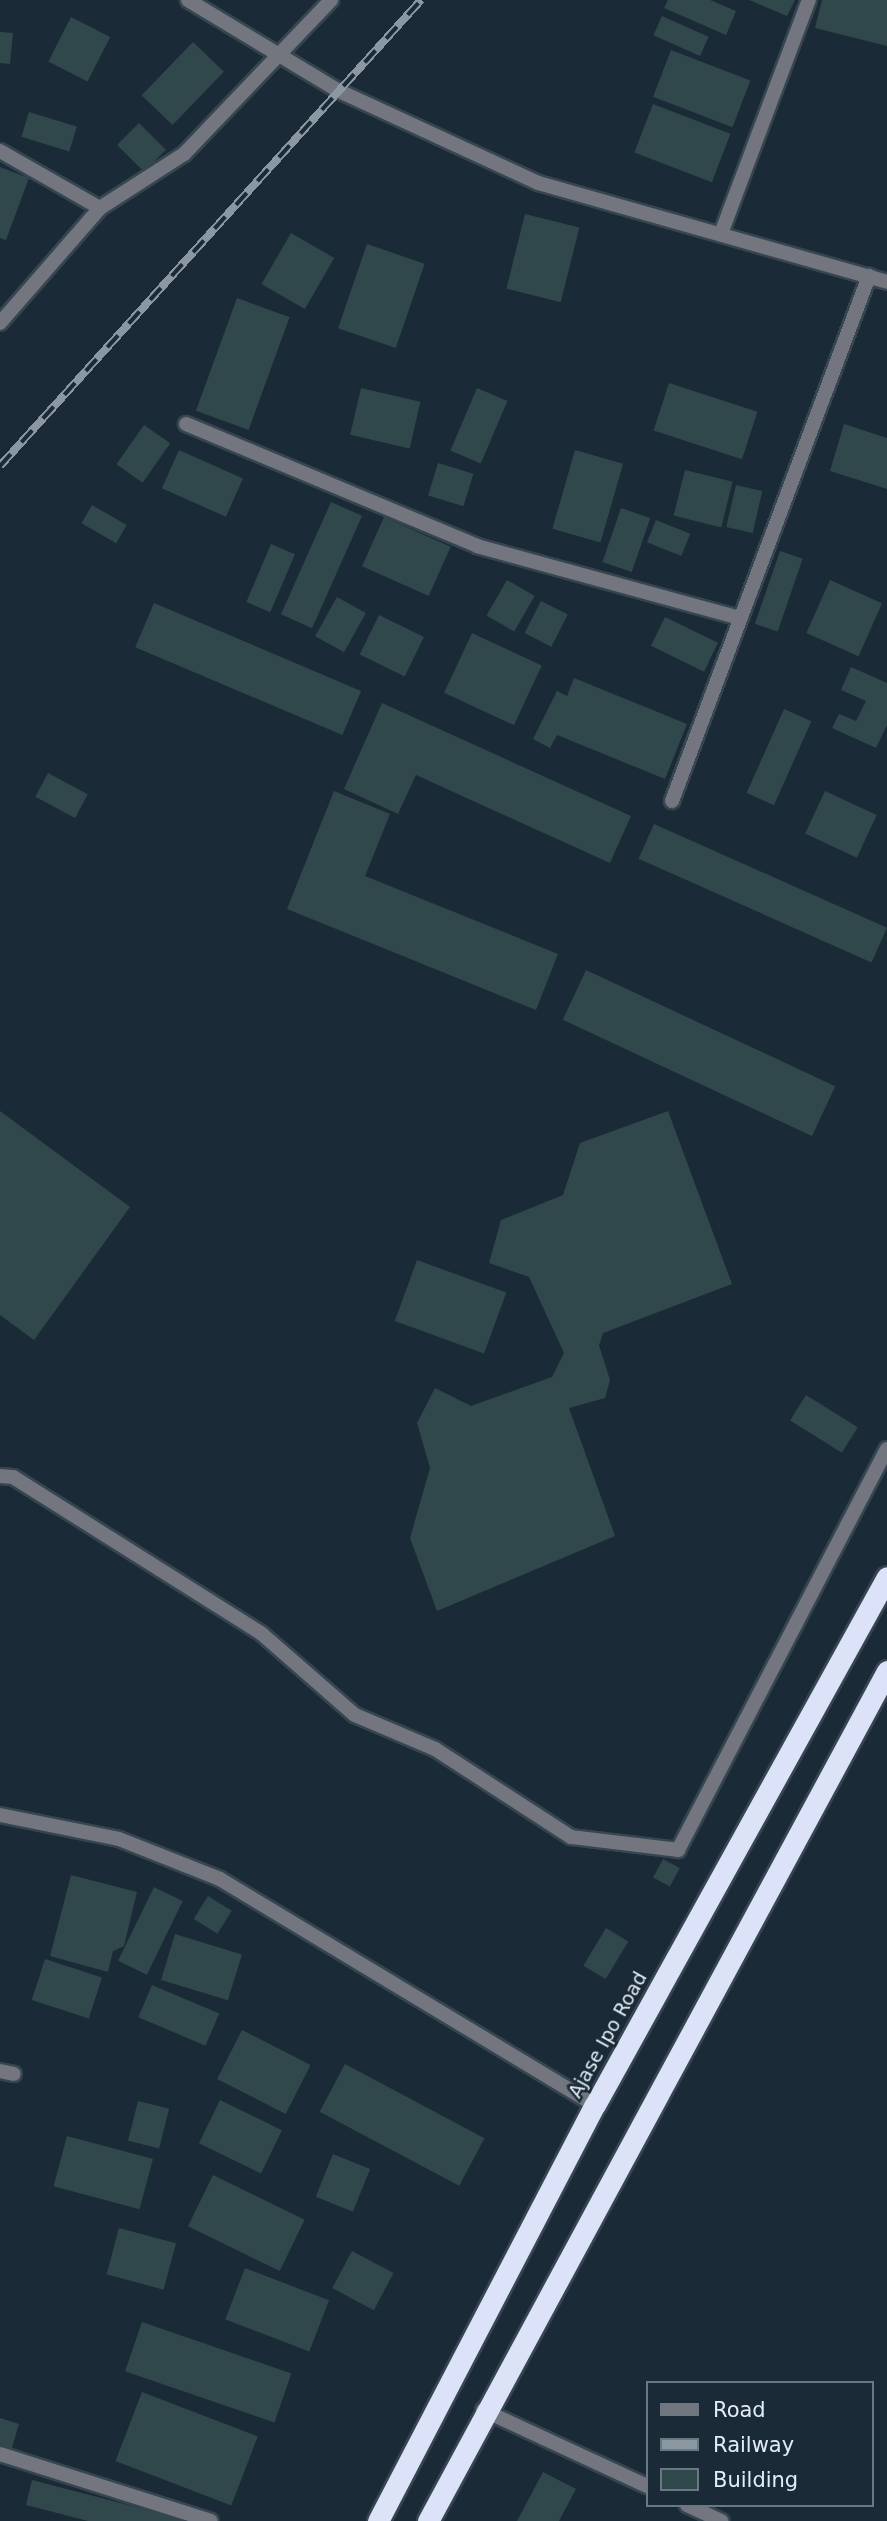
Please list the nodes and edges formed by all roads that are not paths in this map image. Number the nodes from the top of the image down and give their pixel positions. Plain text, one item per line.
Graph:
1 (188, 0) edge
2 (331, 0) edge
3 (809, 0) edge
4 (277, 56) junction
5 (0, 151) edge
6 (100, 208) junction
7 (722, 231) junction
8 (869, 276) junction
9 (887, 282) edge
10 (0, 323) edge
11 (186, 424) dead end
12 (740, 618) junction
13 (672, 801) dead end
14 (887, 1449) edge
15 (0, 1476) edge
16 (887, 1577) edge
17 (887, 1671) edge
18 (0, 1815) edge
19 (595, 2105) junction
20 (483, 2410) junction
21 (0, 2454) edge
22 (646, 2486) edge
23 (691, 2507) edge
24 (211, 2521) edge
25 (378, 2521) edge
26 (428, 2521) edge
27 (721, 2521) edge

1 - 4 street
2 - 4 street
3 - 7 street
4 - 6 street
4 - 7 street
5 - 6 street
6 - 10 street
7 - 8 street
8 - 9 street
8 - 12 street
11 - 12 street
12 - 13 street
14 - 15 street
16 - 19 highway, Ajase Ipo Road
17 - 20 highway
18 - 19 street
19 - 25 highway, Ajase Ipo Road
20 - 22 street
20 - 26 highway
21 - 24 street
23 - 27 street

